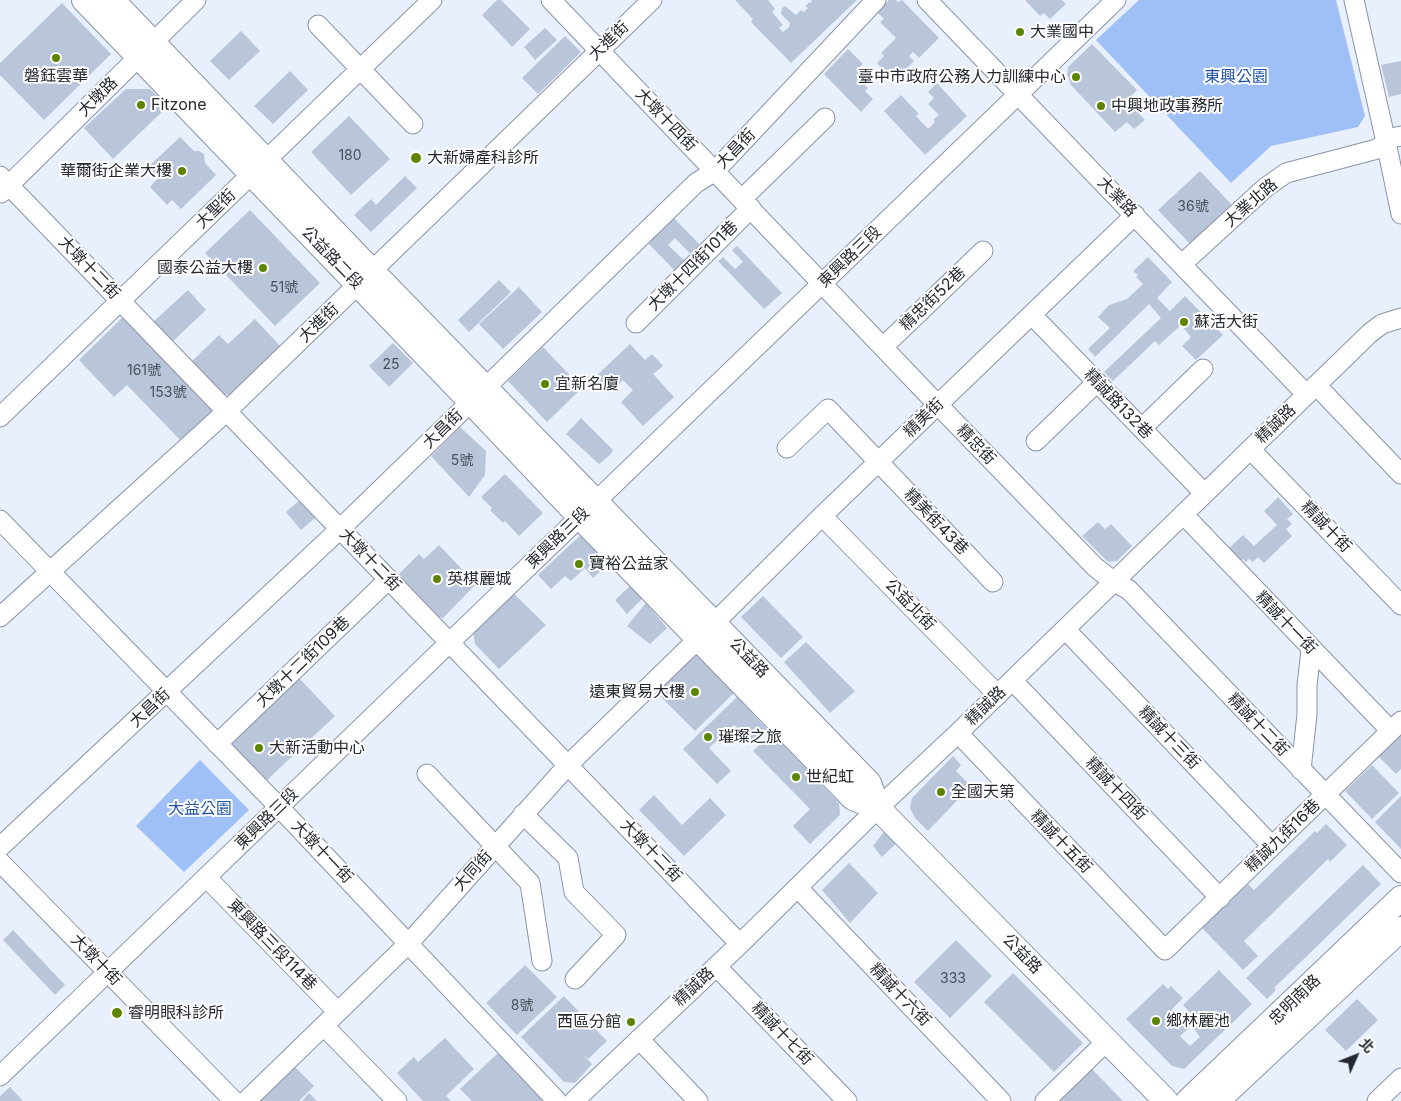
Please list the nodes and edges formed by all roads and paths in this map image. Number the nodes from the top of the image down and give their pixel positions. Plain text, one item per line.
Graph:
1 (84, 0) edge
2 (112, 0) edge
3 (196, 0) edge
4 (432, 0) edge
5 (551, 0) edge
6 (652, 0) edge
7 (876, 0) edge
8 (927, 0) edge
9 (1116, 0) edge
10 (1354, 0) edge
11 (318, 25) dead end
12 (145, 50) junction
13 (599, 50) junction
14 (360, 69) junction
15 (1018, 94) junction
16 (825, 118) dead end
17 (413, 124) dead end
18 (1394, 139) edge
19 (259, 168) junction
20 (715, 171) junction
21 (3, 185) edge
22 (746, 204) junction
23 (1401, 214) edge
24 (1135, 215) junction
25 (983, 251) dead end
26 (1182, 264) junction
27 (365, 278) junction
28 (823, 284) junction
29 (121, 301) junction
30 (1032, 315) junction
31 (1401, 318) edge
32 (636, 323) dead end
33 (883, 347) junction
34 (1203, 369) dead end
35 (1097, 382) junction
36 (1311, 389) junction
37 (478, 395) junction
38 (938, 405) junction
39 (227, 411) junction
40 (0, 417) edge
41 (1142, 428) junction
42 (1036, 440) dead end
43 (787, 448) dead end
44 (1250, 449) junction
45 (879, 462) junction
46 (1401, 474) edge
47 (1204, 493) junction
48 (588, 509) junction
49 (1183, 514) junction
50 (822, 516) junction
51 (0, 520) edge
52 (340, 529) junction
53 (50, 572) junction
54 (389, 579) junction
55 (1113, 581) junction
56 (993, 582) dead end
57 (1401, 604) edge
58 (0, 617) edge
59 (1065, 629) junction
60 (706, 631) junction
61 (450, 642) junction
62 (1312, 650) junction
63 (1012, 680) junction
64 (166, 692) junction
65 (998, 695) junction
66 (1396, 726) edge
67 (958, 733) junction
68 (217, 744) junction
69 (568, 765) junction
70 (1301, 770) junction
71 (427, 774) dead end
72 (1325, 794) junction
73 (280, 807) junction
74 (878, 808) junction
75 (523, 814) junction
76 (495, 846) junction
77 (1272, 846) junction
78 (0, 847) edge
79 (0, 862) edge
80 (1401, 873) edge
81 (206, 878) junction
82 (798, 888) junction
83 (1220, 898) junction
84 (1401, 898) edge
85 (1401, 929) edge
86 (409, 943) junction
87 (740, 944) junction
88 (1165, 950) joint
89 (542, 961) dead end
90 (716, 966) junction
91 (107, 973) junction
92 (575, 978) dead end
93 (338, 1012) junction
94 (324, 1026) junction
95 (639, 1039) junction
96 (1107, 1041) junction
97 (0, 1076) edge
98 (1401, 1078) edge
99 (234, 1101) edge
100 (246, 1101) edge
101 (398, 1101) edge
102 (557, 1101) edge
103 (574, 1101) edge
104 (698, 1101) edge
105 (847, 1101) edge
106 (1001, 1101) edge
107 (1045, 1101) edge
108 (1166, 1101) edge
109 (1188, 1101) edge
110 (1217, 1101) edge
111 (1377, 1101) edge

1 - 12 main road, 公益路二段
2 - 12 main road, 公益路二段
3 - 12 street, 大墩路
4 - 14 street, 大聖街
5 - 13 street, 大墩十四街
6 - 13 street, 大進街
7 - 20 street, 大昌街
8 - 15 street, 大業路
9 - 15 street, 東興路三段
10 - 18 street
11 - 14 street
12 - 19 main road, 公益路二段
12 - 21 street, 大墩路
13 - 20 street, 大墩十四街
13 - 27 street, 大進街
14 - 17 street
14 - 19 street, 大聖街
15 - 24 street, 大業路
15 - 28 street, 東興路三段
16 - 22 street, 大墩十四街101巷
18 - 23 street
18 - 26 street, 大業北路
19 - 27 main road, 公益路二段
19 - 29 street, 大聖街
20 - 22 street, 大墩十四街
20 - 37 street, 大昌街
21 - 29 street, 大墩十二街
22 - 28 street, 大墩十四街
22 - 32 street, 大墩十四街101巷
24 - 26 street, 大業路
24 - 30 street, 精美街
25 - 33 street, 精忠街52巷
26 - 36 street, 大業路
27 - 37 main road, 公益路二段
27 - 39 street, 大進街
28 - 33 street, 精忠街
28 - 48 street, 東興路三段
29 - 39 street, 大墩十二街
29 - 40 street, 大聖街
30 - 35 street, 精誠路132巷
30 - 38 street, 精美街
31 - 36 street, 精誠路
33 - 38 street, 精忠街
34 - 41 street
35 - 41 street, 精誠路132巷
35 - 42 street
36 - 44 street, 精誠路
36 - 46 street, 大業路
37 - 48 main road, 公益路二段
37 - 52 street, 大昌街
38 - 45 street, 精美街
38 - 55 street, 精忠街
39 - 52 street, 大墩十二街
39 - 53 street, 大進街
41 - 47 street, 精誠路132巷
43 - 45 street, 精美街43巷
44 - 47 street, 精誠路
44 - 57 street, 精誠十街
45 - 50 street, 精美街
45 - 56 street, 精美街43巷
47 - 49 street, 精誠路
48 - 60 main road, 公益路
48 - 61 street, 東興路三段
49 - 55 street, 精誠路
49 - 62 street, 精誠十一街
50 - 60 street, 精美街
50 - 65 street, 公益北街
51 - 53 street, 大墩十一街
52 - 54 street, 大墩十二街
52 - 64 street, 大昌街
53 - 58 street, 大進街
53 - 64 street, 大墩十一街
54 - 61 street, 大墩十二街
54 - 68 street, 大墩十二街109巷
55 - 59 street, 精誠路
55 - 70 street, 精誠十二街
59 - 63 street, 精誠路
59 - 77 street, 精誠十三街
60 - 69 street, 大同街
60 - 74 main road, 公益路
61 - 69 street, 大墩十二街
61 - 73 street, 東興路三段
62 - 66 street, 精誠十一街
62 - 70 street
63 - 65 street, 精誠路
63 - 83 street, 精誠十四街
64 - 68 street, 大墩十一街
64 - 78 street, 大昌街
65 - 67 street, 精誠路
66 - 72 street, 精誠九街16巷
67 - 74 street, 精誠路
67 - 88 street, 精誠十五街
68 - 73 street, 大墩十一街
69 - 75 street, 大同街
69 - 87 street, 大墩十二街
70 - 72 street, 精誠十二街
71 - 76 street
72 - 77 street, 精誠九街16巷
72 - 80 street, 精誠十二街
73 - 81 street, 東興路三段
73 - 86 street, 大墩十一街
74 - 82 street, 精誠路
74 - 96 main road, 公益路
75 - 76 street, 大同街
75 - 92 street
76 - 86 street, 大同街
76 - 89 street
77 - 83 street, 精誠九街16巷
79 - 91 street, 大墩十街
81 - 91 street, 東興路三段
81 - 93 street, 東興路三段114巷
82 - 87 street, 精誠路
82 - 106 street, 精誠十六街
83 - 88 street, 精誠九街16巷
84 - 109 main road, 忠明南路
85 - 110 main road, 忠明南路
86 - 93 street, 大同街
86 - 102 street, 大墩十一街
87 - 90 street, 精誠路
90 - 95 street, 精誠路
90 - 105 street, 精誠十七街
91 - 97 street, 東興路三段
91 - 99 street, 大墩十街
93 - 94 street, 大同街
94 - 100 street, 大同街
94 - 101 street
95 - 103 street, 精誠路
95 - 104 street
96 - 107 street
96 - 108 main road, 公益路
98 - 111 street

